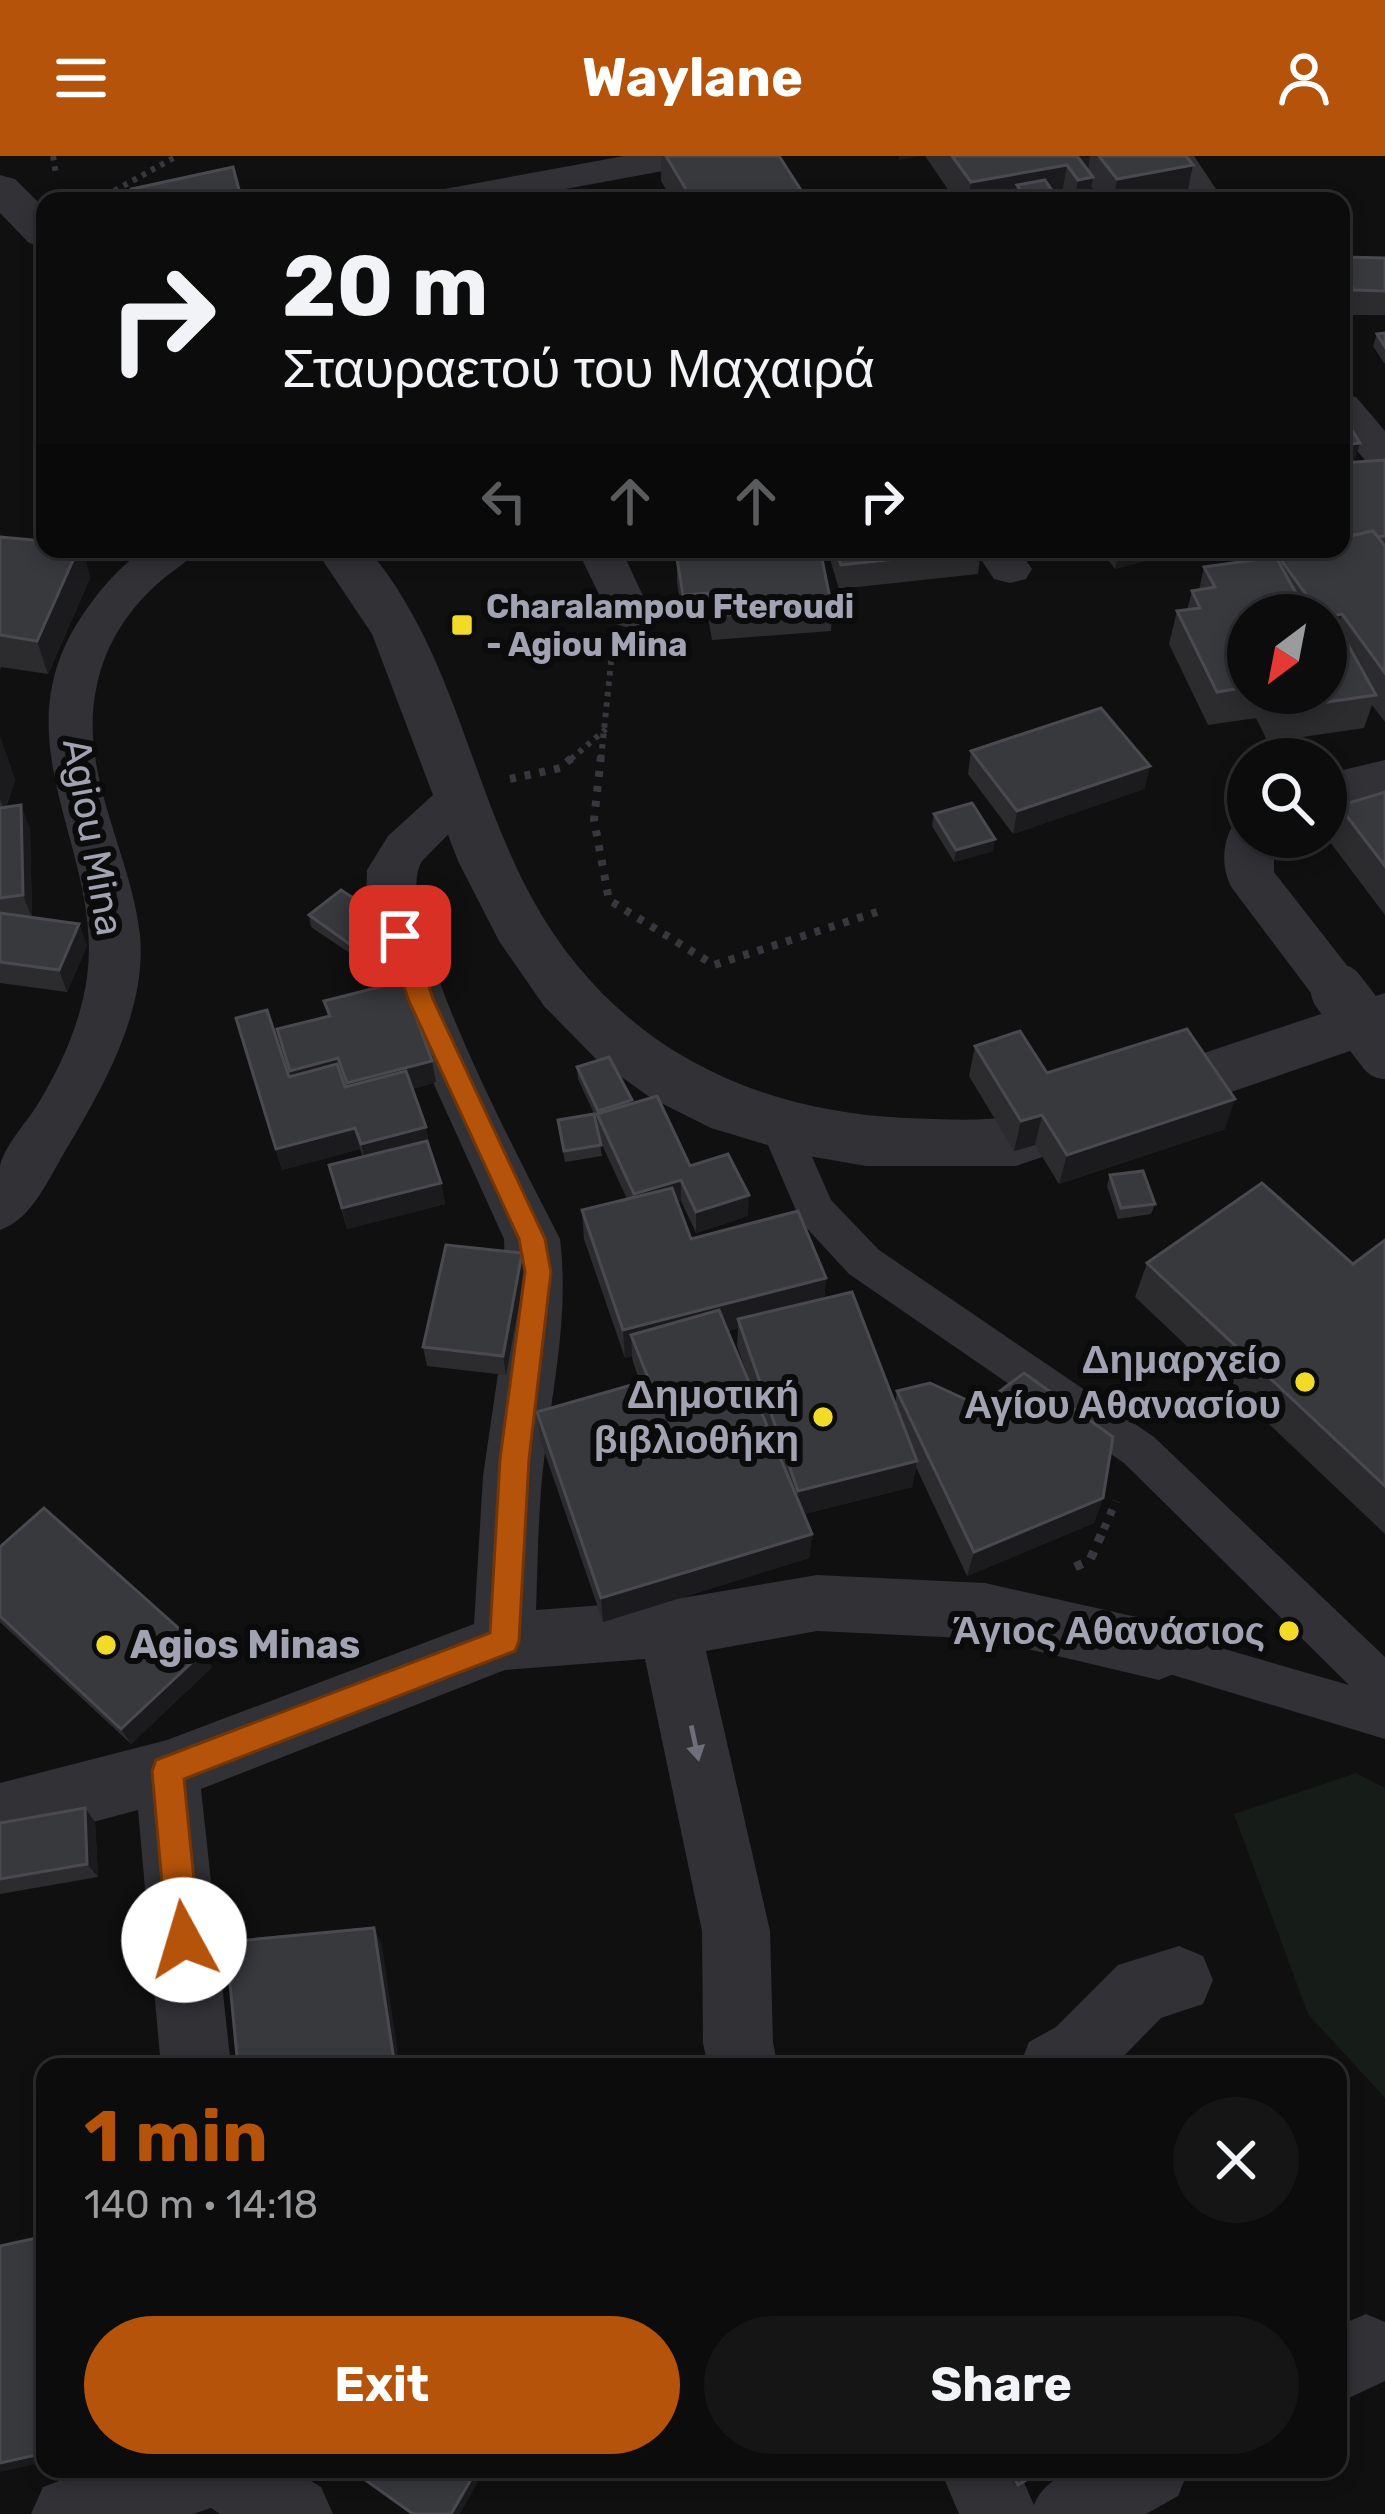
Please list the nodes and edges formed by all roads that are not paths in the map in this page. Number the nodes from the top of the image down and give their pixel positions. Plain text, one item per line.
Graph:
1 (686, 156) edge
2 (1176, 156) edge
3 (0, 188) edge
4 (488, 192) edge
5 (1199, 192) edge
6 (36, 225) edge
7 (1350, 416) edge
8 (1385, 457) edge
9 (160, 558) edge
10 (346, 558) edge
11 (603, 558) edge
12 (629, 614) dead end
13 (1385, 777) edge
14 (1347, 786) edge
15 (461, 797) junction
16 (1250, 858) edge
17 (1361, 1004) edge
18 (1385, 1052) edge
19 (781, 1129) junction
20 (0, 1208) edge
21 (670, 1629) junction
22 (504, 1641) junction
23 (1159, 1651) joint
24 (1385, 1688) edge
25 (1385, 1718) edge
26 (167, 1771) junction
27 (0, 1815) edge
28 (1179, 1980) dead end
29 (195, 2058) edge
30 (741, 2058) edge
31 (1069, 2058) edge
32 (187, 2478) edge
33 (210, 2478) edge
34 (232, 2478) edge
35 (982, 2478) edge
36 (1134, 2478) edge
37 (70, 2514) edge
38 (188, 2514) edge
39 (294, 2514) edge
40 (999, 2514) edge
41 (1069, 2514) edge

1 - 4 street
2 - 5 street
3 - 6 street
7 - 8 street
9 - 20 street, Agiou Mina
10 - 15 street
11 - 12 street
13 - 14 street
15 - 19 street
15 - 22 street
16 - 17 street
17 - 18 street, bridge
17 - 19 street
19 - 24 street
21 - 22 street
21 - 23 street
21 -> 30 street
22 - 26 street
23 - 25 street
26 - 27 street
26 - 29 street
28 - 31 street
32 - 37 street
33 - 38 street
34 - 39 street
35 - 40 street
36 - 41 street

